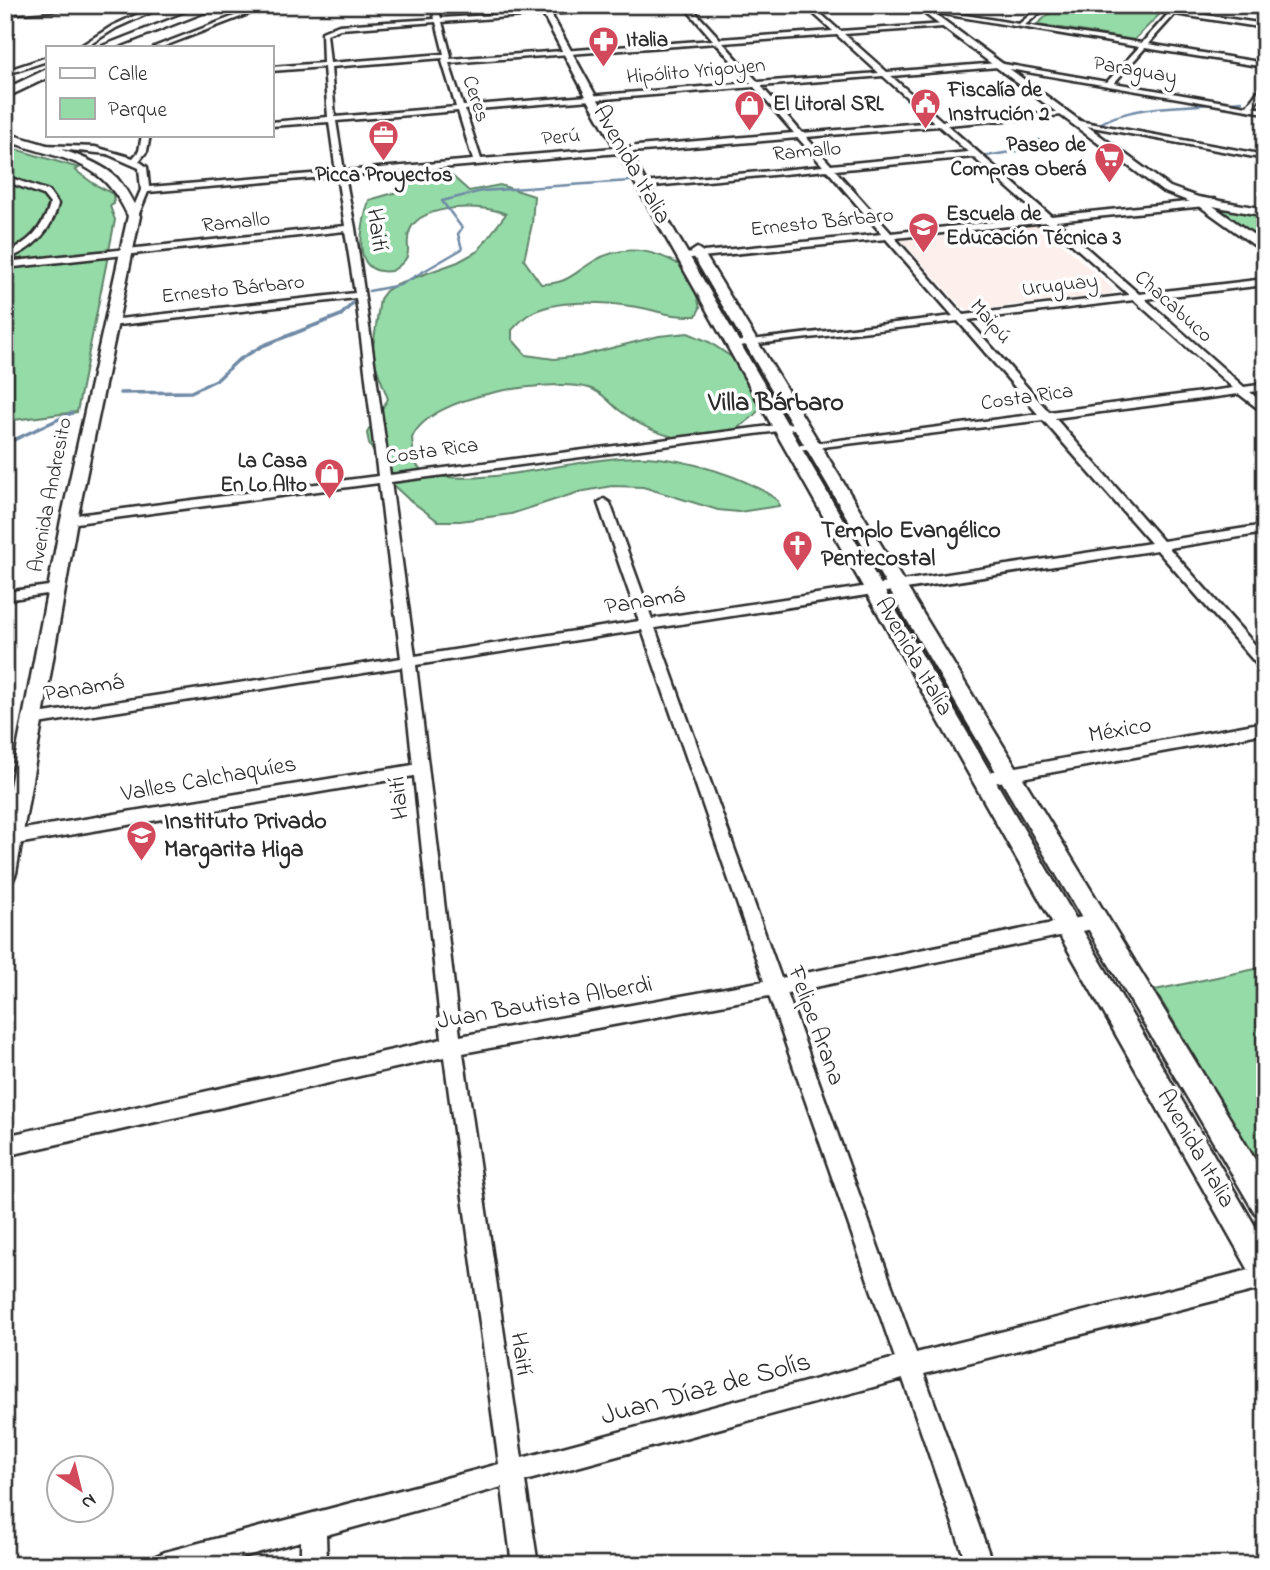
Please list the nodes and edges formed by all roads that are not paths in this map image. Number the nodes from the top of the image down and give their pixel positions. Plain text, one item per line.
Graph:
1 (121, 5) edge
2 (164, 5) edge
3 (218, 5) edge
4 (269, 5) edge
5 (433, 5) edge
6 (665, 5) edge
7 (685, 5) edge
8 (807, 5) edge
9 (1046, 5) edge
10 (1130, 5) edge
11 (1180, 5) edge
12 (102, 6) edge
13 (920, 7) edge
14 (549, 9) edge
15 (5, 12) edge
16 (1173, 12) junction
17 (438, 20) junction
18 (943, 25) junction
19 (1021, 25) junction
20 (1265, 26) edge
21 (838, 32) junction
22 (717, 41) junction
23 (1143, 45) junction
24 (89, 46) edge
25 (109, 46) edge
26 (160, 46) edge
27 (573, 52) junction
28 (46, 59) edge
29 (446, 59) junction
30 (328, 65) junction
31 (998, 65) junction
32 (1265, 65) edge
33 (273, 69) edge
34 (46, 70) edge
35 (46, 71) edge
36 (885, 74) junction
37 (6, 78) edge
38 (1109, 84) junction
39 (1265, 84) edge
40 (755, 85) junction
41 (5, 94) edge
42 (598, 97) junction
43 (460, 108) junction
44 (1249, 108) junction
45 (1265, 111) edge
46 (1063, 113) junction
47 (332, 119) junction
48 (1076, 122) junction
49 (940, 123) junction
50 (273, 124) edge
51 (800, 135) junction
52 (146, 136) edge
53 (7, 139) edge
54 (43, 147) junction
55 (629, 150) junction
56 (975, 154) junction
57 (1265, 157) edge
58 (135, 161) junction
59 (478, 163) junction
60 (828, 168) junction
61 (343, 175) junction
62 (5, 178) edge
63 (650, 185) junction
64 (145, 190) junction
65 (1209, 203) junction
66 (1265, 213) edge
67 (134, 216) junction
68 (1049, 219) junction
69 (351, 229) junction
70 (888, 236) junction
71 (26, 248) junction
72 (1265, 248) edge
73 (126, 252) junction
74 (691, 256) junction
75 (5, 257) edge
76 (54, 260) junction
77 (5, 265) edge
78 (1265, 282) edge
79 (360, 295) junction
80 (1136, 297) junction
81 (960, 317) junction
82 (110, 323) junction
83 (751, 343) junction
84 (734, 345) junction
85 (1265, 387) edge
86 (1241, 390) junction
87 (1265, 411) edge
88 (1047, 416) junction
89 (801, 425) junction
90 (781, 427) junction
91 (814, 447) junction
92 (794, 449) junction
93 (383, 480) junction
94 (604, 503) dead end
95 (69, 520) junction
96 (1265, 529) edge
97 (1160, 545) junction
98 (897, 586) junction
99 (56, 589) junction
100 (874, 589) junction
101 (5, 596) edge
102 (647, 625) junction
103 (409, 662) junction
104 (1265, 664) edge
105 (31, 720) junction
106 (1265, 727) edge
107 (422, 769) junction
108 (1009, 774) junction
109 (983, 779) junction
110 (8, 838) edge
111 (5, 873) edge
112 (1097, 921) junction
113 (1068, 926) junction
114 (775, 987) junction
115 (452, 1045) junction
116 (5, 1146) edge
117 (1265, 1203) edge
118 (1265, 1270) edge
119 (1265, 1277) edge
120 (910, 1367) junction
121 (511, 1472) junction
122 (313, 1527) junction
123 (165, 1565) edge
124 (314, 1565) edge
125 (525, 1565) edge
126 (980, 1565) edge

1 - 12 street
2 - 24 street
3 - 25 highway
4 - 26 street
5 - 17 street, Ceres
6 - 14 street
7 - 22 street, Maipú
8 - 21 street, Chacabuco
9 - 19 street
10 - 16 street
11 - 16 street
12 - 15 street
13 - 18 main road
13 - 19 street
14 - 17 street
14 - 27 main road, Avenida Italia
16 - 20 street
16 - 23 street
17 - 29 street, Ceres
17 - 30 street, Haití
18 - 21 street
18 - 31 main road
19 - 23 street
21 - 22 street
21 - 36 street, Chacabuco
22 - 27 street
22 - 40 street, Maipú
23 - 32 street
23 - 38 street
27 - 29 street
27 - 42 main road, Avenida Italia
28 - 37 street
29 - 30 street
29 - 43 street, Ceres
30 - 33 street
30 - 47 street, Haití
31 - 36 street, Hipólito Yrigoyen
31 - 38 street, Paraguay
31 - 46 main road
34 - 37 highway
35 - 41 highway
36 - 40 street, Hipólito Yrigoyen
36 - 49 street, Chacabuco
38 - 44 street, Paraguay
39 - 44 street
40 - 42 street, Hipólito Yrigoyen
40 - 51 street, Maipú
42 - 43 street, Hipólito Yrigoyen
42 - 55 main road, Avenida Italia
43 - 47 street, Hipólito Yrigoyen
43 - 59 street, Ceres
44 - 45 street, Paraguay
46 - 48 main road
46 - 49 street, Perú
47 - 50 street, Hipólito Yrigoyen
47 - 61 street, Haití
48 - 57 street
48 - 65 main road
49 - 51 street, Perú
49 - 56 street, Chacabuco
51 - 55 street, Perú
51 - 60 street, Maipú
52 - 58 street
53 - 54 main road
54 - 58 street
54 - 67 main road
55 - 59 street, Perú
55 - 63 main road, Avenida Italia
56 - 60 street, Ramallo
56 - 68 street, Chacabuco
58 - 64 street
59 - 61 street, Perú
60 - 63 street, Ramallo
60 - 70 street, Maipú
61 - 64 street, Perú
61 - 69 street, Haití
62 - 71 street
63 - 74 main road, Avenida Italia
64 - 67 street, Avenida Andresito
65 - 66 main road
65 - 68 street, Ernesto Bárbaro
65 - 72 main road
67 - 73 main road, Avenida Andresito
68 - 70 street, Ernesto Bárbaro
68 - 80 street, Chacabuco
69 - 73 street, Ramallo
69 - 79 street, Haití
70 - 74 street, Ernesto Bárbaro
70 - 81 street, Maipú
71 - 75 street
71 - 76 street
73 - 76 street, Ramallo
73 - 82 main road, Avenida Andresito
74 - 83 main road, Avenida Italia
74 - 84 main road, Avenida Italia
76 - 77 street, Ramallo
78 - 80 street, Uruguay
79 - 82 street, Ernesto Bárbaro
79 - 93 street, Haití
80 - 81 street, Uruguay
80 - 86 street, Chacabuco
81 - 83 street, Uruguay
81 - 88 street, Maipú
82 - 95 main road, Avenida Andresito
83 - 84 street, Uruguay
83 - 89 main road, Avenida Italia
84 - 90 main road, Avenida Italia
85 - 86 street, Costa Rica
86 - 87 street, Chacabuco
86 - 88 street, Costa Rica
88 - 91 street, Costa Rica
88 - 97 street, Maipú
89 - 90 street, Costa Rica
89 - 91 main road, Avenida Italia
90 - 92 main road, Avenida Italia
90 - 93 street, Costa Rica
91 - 92 street, Costa Rica
91 - 98 main road, Avenida Italia
92 - 100 main road, Avenida Italia
93 - 95 street, Costa Rica
93 - 103 street, Haití
94 - 102 street, Felipe Arana
95 - 99 main road, Avenida Andresito
96 - 97 street, Panamá
97 - 98 street, Panamá
97 - 104 street, Maipú
98 - 100 street, Panamá
98 - 108 main road, Avenida Italia
99 - 101 street
99 - 105 main road, Avenida Andresito
100 - 102 street, Panamá
100 - 109 main road, Avenida Italia
102 - 103 street, Panamá
102 - 114 street, Felipe Arana
103 - 105 street, Panamá
103 - 107 street, Haití
105 - 110 main road, Avenida Andresito
106 - 108 street, México
107 - 110 street, Valles Calchaquíes
107 - 115 street, Haití
108 - 109 street, México
108 - 112 main road, Avenida Italia
109 - 113 main road, Avenida Italia
110 - 111 main road, Avenida Andresito
112 - 113 street, Juan Bautista Alberdi
112 - 117 main road, Avenida Italia
113 - 114 street, Juan Bautista Alberdi
113 - 118 main road, Avenida Italia
114 - 115 street, Juan Bautista Alberdi
114 - 120 street, Felipe Arana
115 - 116 street, Juan Bautista Alberdi
115 - 121 street, Haití
119 - 120 street, Juan Díaz de Solís
120 - 121 street, Juan Díaz de Solís
120 - 126 street, Felipe Arana
121 - 122 street, Juan Díaz de Solís
121 - 125 street, Haití
122 - 123 street, Juan Díaz de Solís
122 - 124 street

